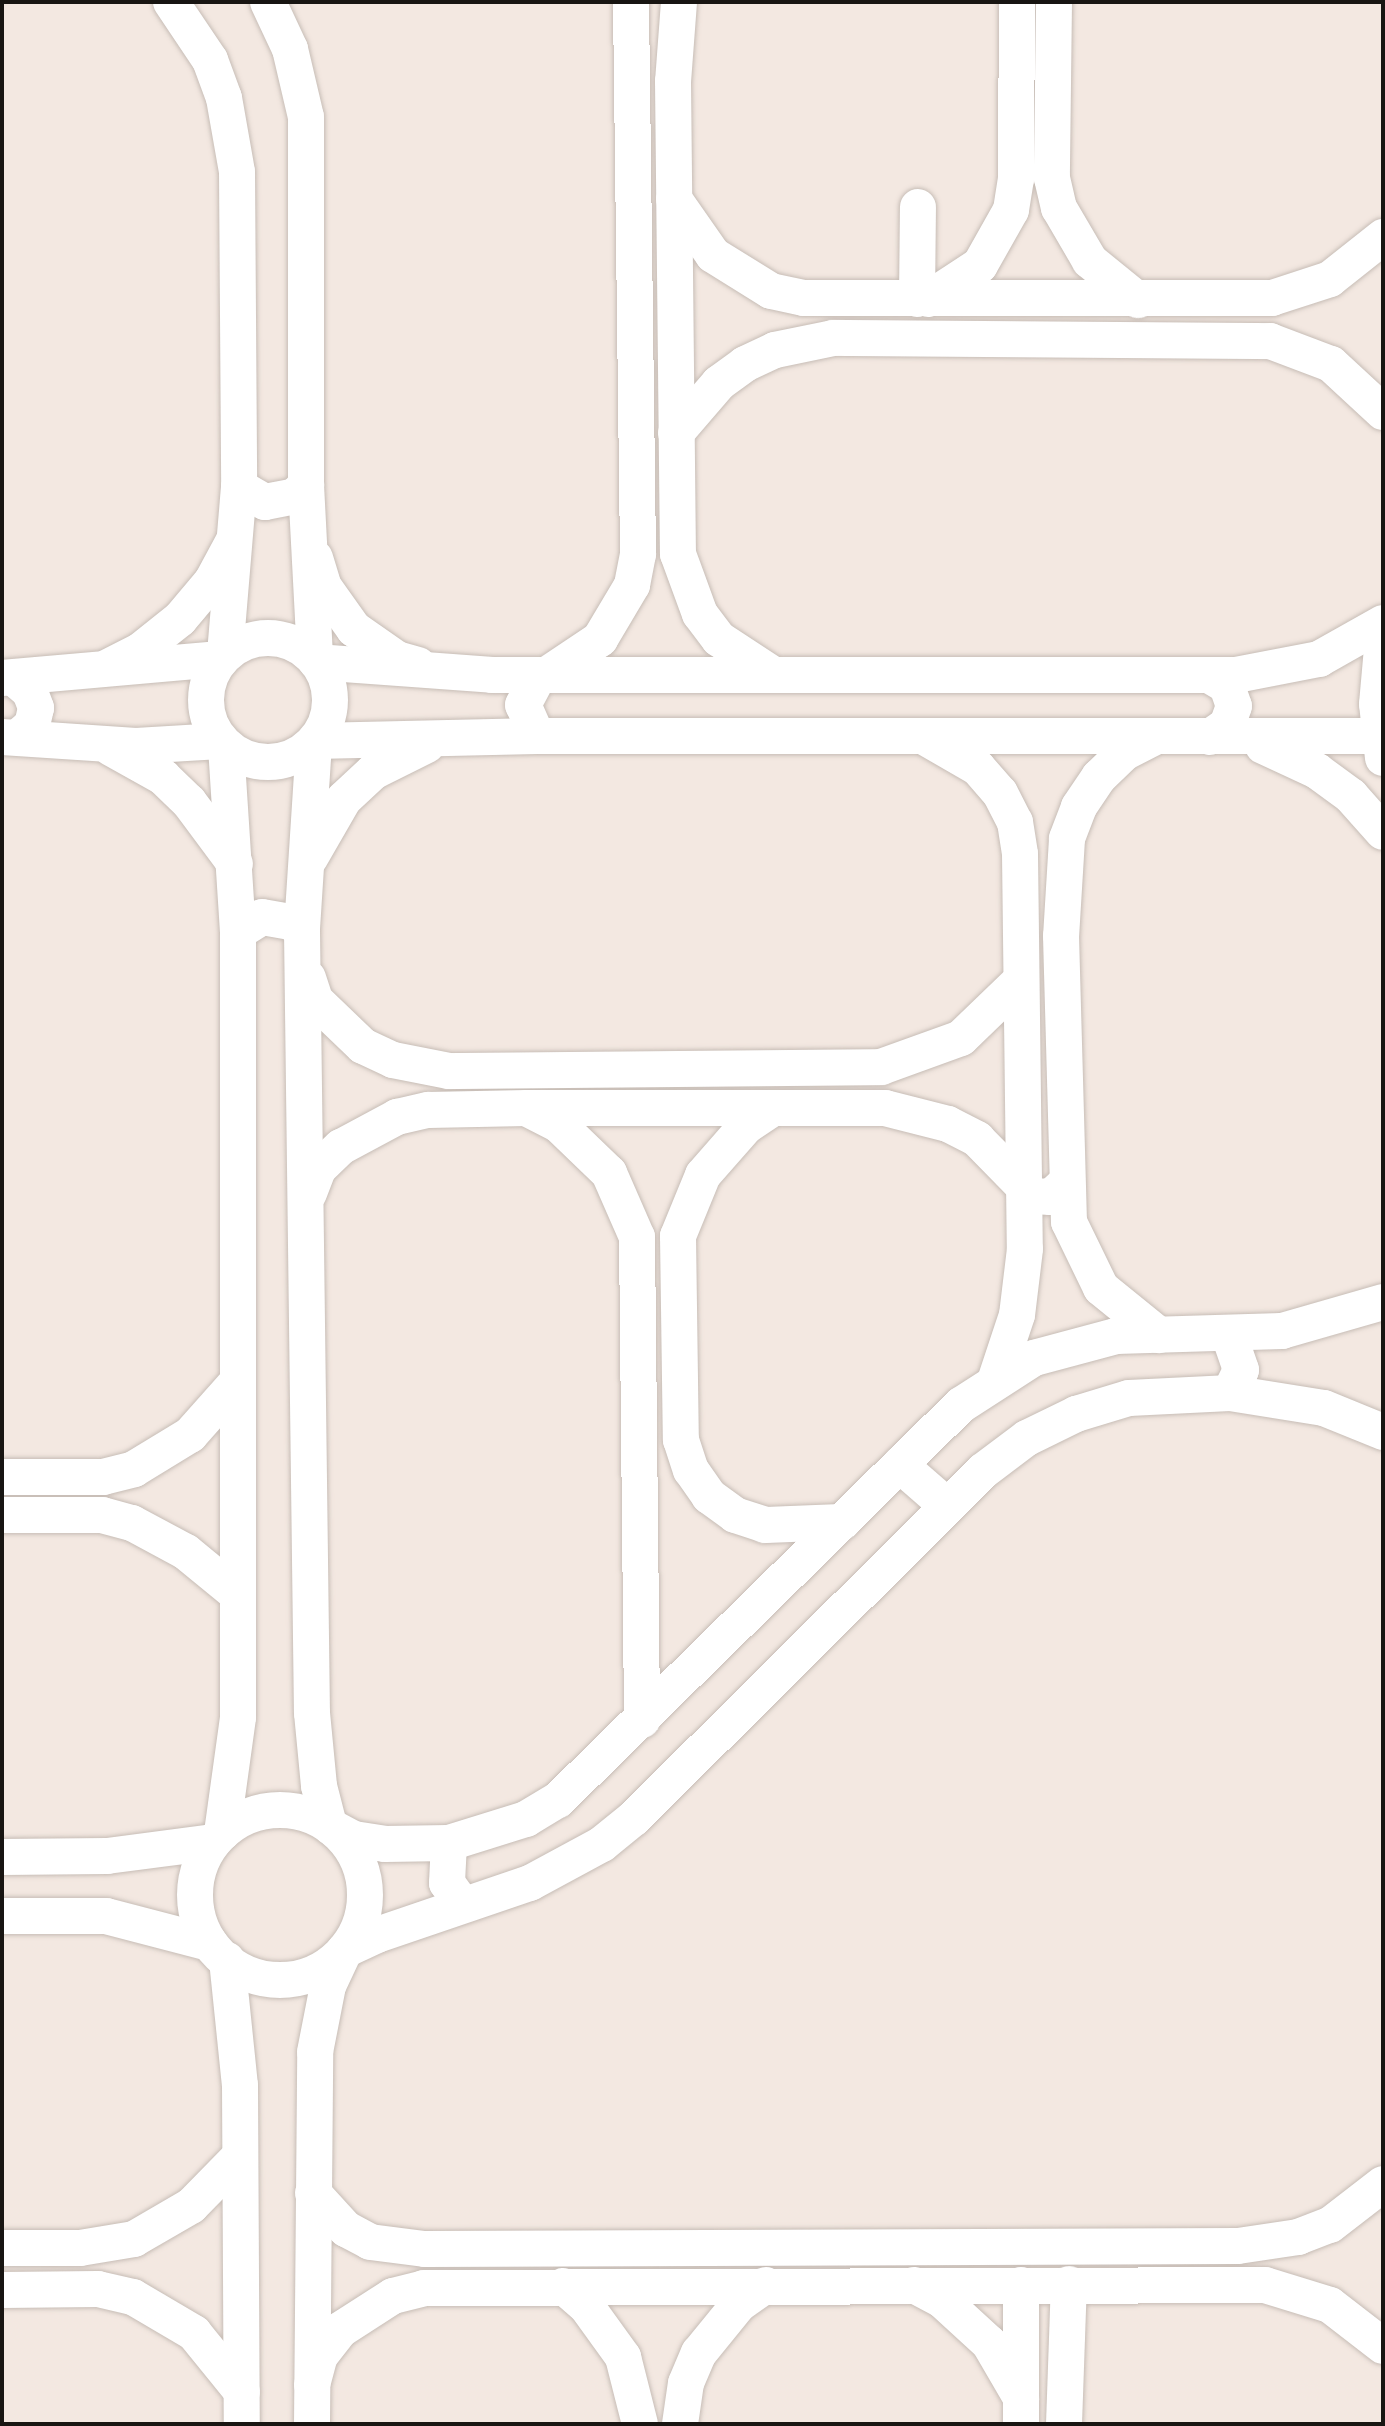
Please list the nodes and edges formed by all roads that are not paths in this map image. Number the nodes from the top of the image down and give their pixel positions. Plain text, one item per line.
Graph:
1 (171, 2) edge
2 (1054, 2) edge
3 (1016, 4) edge
4 (276, 7) edge
5 (632, 9) edge
6 (677, 9) edge
7 (1052, 178) junction
8 (1016, 179) junction
9 (674, 199) junction
10 (918, 207) dead end
11 (1383, 237) edge
12 (804, 298) junction
13 (1272, 298) junction
14 (922, 299) junction
15 (1138, 300) junction
16 (806, 341) junction
17 (1270, 341) junction
18 (1383, 412) edge
19 (676, 433) junction
20 (306, 485) junction
21 (239, 487) junction
22 (236, 537) junction
23 (309, 537) junction
24 (638, 554) junction
25 (678, 554) junction
26 (1383, 623) edge
27 (1383, 637) edge
28 (223, 657) junction
29 (316, 660) junction
30 (96, 673) junction
31 (447, 674) junction
32 (543, 674) junction
33 (772, 674) junction
34 (1209, 675) junction
35 (8, 678) edge
36 (537, 736) junction
37 (921, 736) junction
38 (10, 737) edge
39 (1155, 737) junction
40 (1224, 738) junction
41 (444, 739) junction
42 (314, 742) junction
43 (98, 743) junction
44 (223, 743) junction
45 (1381, 744) edge
46 (1383, 832) edge
47 (235, 864) junction
48 (306, 867) junction
49 (302, 931) junction
50 (238, 932) junction
51 (1021, 935) junction
52 (1061, 936) junction
53 (305, 968) junction
54 (1021, 980) junction
55 (881, 1067) junction
56 (426, 1069) junction
57 (527, 1108) junction
58 (773, 1108) junction
59 (885, 1108) junction
60 (428, 1110) junction
61 (1064, 1185) junction
62 (1024, 1187) junction
63 (309, 1193) junction
64 (678, 1236) junction
65 (637, 1237) junction
66 (1383, 1302) edge
67 (1159, 1335) junction
68 (1229, 1335) junction
69 (996, 1378) junction
70 (237, 1382) junction
71 (1230, 1393) junction
72 (1383, 1432) edge
73 (900, 1465) junction
74 (2, 1477) edge
75 (103, 1477) junction
76 (946, 1505) junction
77 (2, 1515) edge
78 (102, 1515) junction
79 (842, 1522) junction
80 (237, 1594) junction
81 (642, 1720) junction
82 (330, 1826) junction
83 (218, 1838) junction
84 (449, 1843) junction
85 (2, 1857) edge
86 (74, 1857) junction
87 (463, 1905) junction
88 (2, 1916) edge
89 (72, 1916) junction
90 (344, 1951) junction
91 (218, 1952) junction
92 (240, 2156) junction
93 (1383, 2184) edge
94 (313, 2193) junction
95 (1265, 2244) junction
96 (102, 2246) junction
97 (2, 2248) edge
98 (425, 2249) junction
99 (1069, 2284) junction
100 (766, 2285) junction
101 (914, 2285) junction
102 (1021, 2285) junction
103 (1265, 2285) junction
104 (563, 2286) junction
105 (424, 2288) junction
106 (98, 2289) junction
107 (2, 2290) edge
108 (1383, 2346) edge
109 (312, 2385) junction
110 (242, 2408) edge
111 (1021, 2411) edge
112 (640, 2420) edge
113 (680, 2421) edge
114 (312, 2424) edge
115 (1064, 2424) edge

1 - 21 street
2 - 7 street
3 - 8 street
4 - 20 street
5 - 6 street
5 - 24 street
6 - 9 street
7 - 8 street
7 - 15 street
8 - 14 street
9 - 12 street
9 - 19 street
10 - 14 street
11 - 13 street
12 - 14 street
12 - 16 street
13 - 15 street
13 - 17 street
14 - 15 street
16 - 17 street
16 - 19 street
17 - 18 street
19 - 25 street
20 - 21 street
20 - 23 street
21 - 22 street
22 - 28 street
22 - 30 street
23 - 29 street
23 - 31 street
24 - 25 street
24 - 32 street
25 - 33 street
26 - 34 street
27 - 45 street
28 - 29 street
28 - 30 street
28 - 44 street
29 - 31 street
29 - 42 street
30 - 35 street
31 - 32 street
32 - 33 street
32 - 36 street
33 - 34 street
34 - 40 street
35 - 38 street
36 - 37 street
36 - 41 street
37 - 39 street
37 - 51 street
38 - 43 street
39 - 40 street
39 - 52 street
40 - 45 street
40 - 46 street
41 - 42 street
41 - 48 street
42 - 44 street
42 - 48 street
43 - 44 street
43 - 47 street
44 - 47 street
47 - 50 street
48 - 49 street
49 - 50 street
49 - 53 street
50 - 70 street
51 - 52 street
51 - 54 street
52 - 61 street
53 - 56 street
53 - 63 street
54 - 55 street
54 - 62 street
55 - 56 street
55 - 59 street
56 - 60 street
57 - 58 street
57 - 60 street
57 - 65 street
58 - 59 street
58 - 64 street
59 - 62 street
60 - 63 street
61 - 62 street
61 - 67 street
62 - 69 street
63 - 82 street
64 - 65 street
64 - 79 street
65 - 81 street
66 - 68 street
67 - 68 street
67 - 69 street
68 - 71 street
69 - 73 street
70 - 75 street
70 - 80 street
71 - 72 street
71 - 76 street
73 - 76 street
73 - 79 street
74 - 75 street
75 - 78 street
76 - 87 street
77 - 78 street
78 - 80 street
79 - 81 street
80 - 83 street
81 - 84 street
82 - 83 street
82 - 84 street
82 - 90 street
83 - 86 street
83 - 91 street
84 - 87 street
85 - 86 street
86 - 89 street
87 - 90 street
88 - 89 street
89 - 91 street
90 - 91 street
90 - 94 street
91 - 92 street
92 - 96 street
92 - 110 street
93 - 95 street
94 - 98 street
94 - 109 street
95 - 98 street
95 - 103 street
96 - 97 street
96 - 106 street
98 - 105 street
99 - 102 street
99 - 103 street
99 - 115 street
100 - 101 street
100 - 104 street
100 - 113 street
101 - 102 street
101 - 111 street
102 - 111 street
103 - 108 street
104 - 105 street
104 - 112 street
105 - 109 street
106 - 107 street
106 - 110 street
109 - 114 street
112 - 113 street

